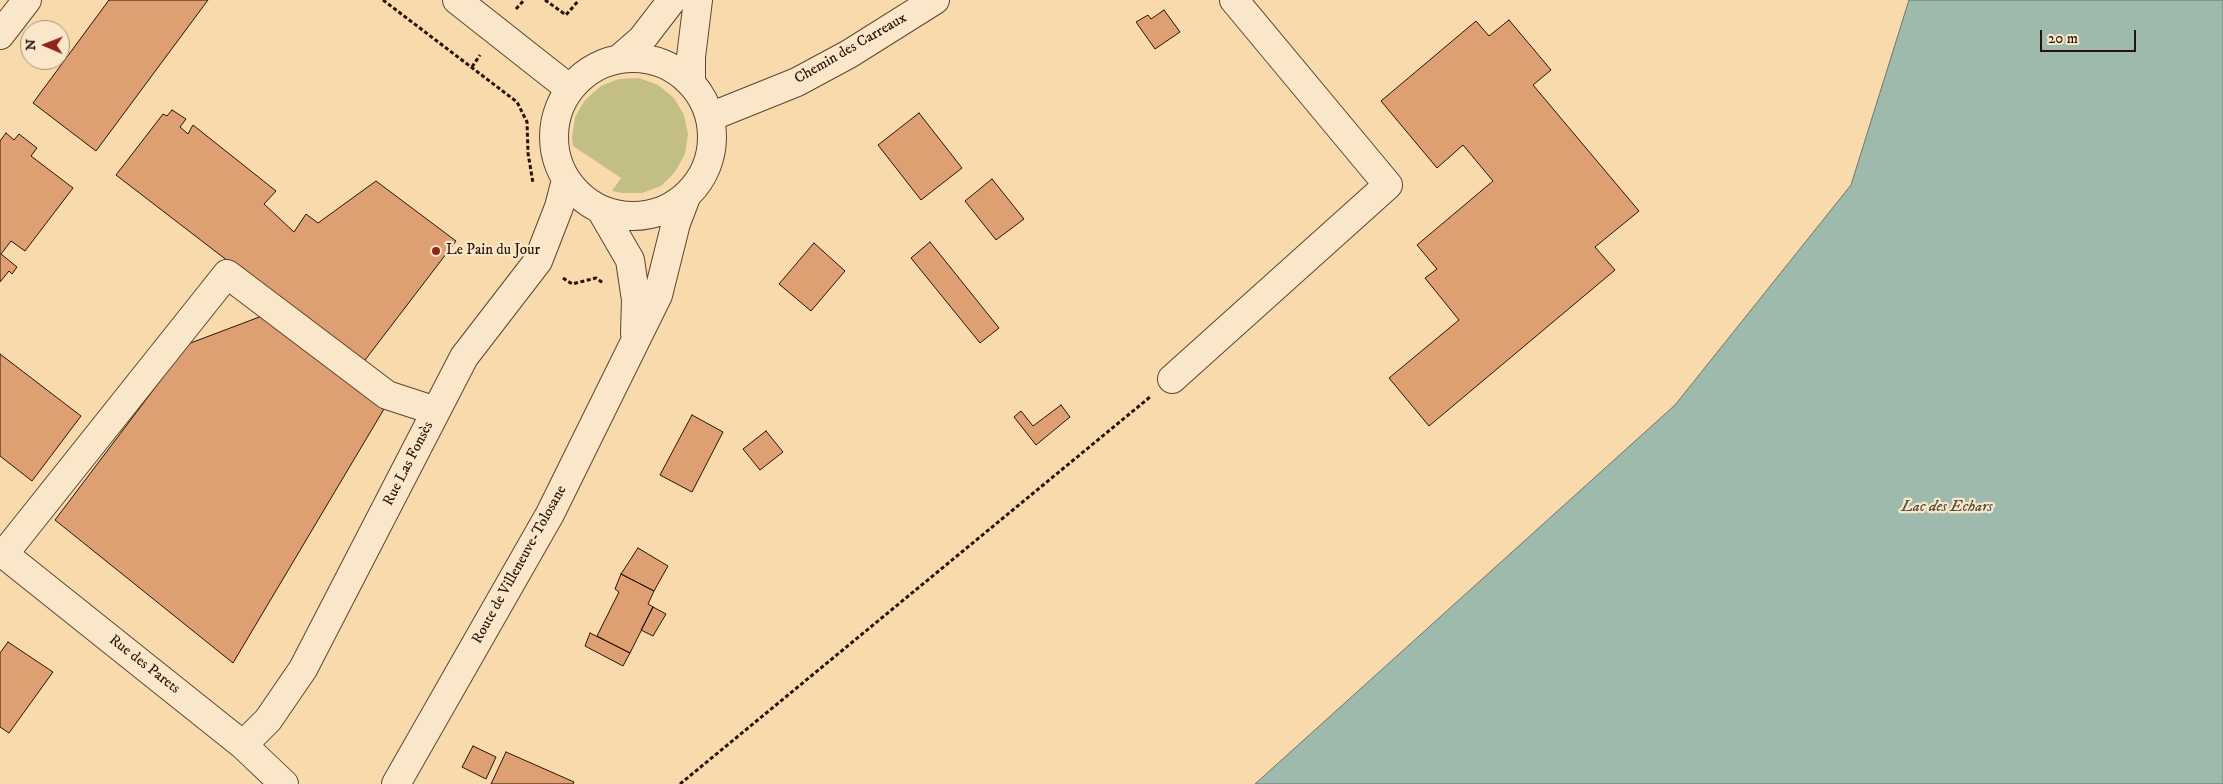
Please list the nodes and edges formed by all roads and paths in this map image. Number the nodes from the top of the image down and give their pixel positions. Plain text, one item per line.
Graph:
1 (28, 0) edge
2 (383, 0) edge
3 (457, 0) edge
4 (545, 0) edge
5 (578, 0) edge
6 (672, 0) edge
7 (698, 0) edge
8 (935, 0) edge
9 (1234, 0) edge
10 (0, 35) edge
11 (619, 59) junction
12 (691, 82) junction
13 (570, 89) junction
14 (710, 117) junction
15 (566, 180) junction
16 (533, 186) dead end
17 (686, 197) junction
18 (601, 210) junction
19 (538, 261) junction
20 (604, 284) dead end
21 (635, 340) junction
22 (1172, 379) joint
23 (436, 411) junction
24 (2, 552) edge
25 (243, 745) junction
26 (284, 784) edge
27 (396, 784) edge
28 (680, 784) edge

1 - 10 street
2 - 16 path
3 - 13 street
4 - 5 path
6 - 11 street
7 - 12 street
8 - 14 street, Chemin des Carreaux
9 - 22 street
11 - 12 street
11 - 13 street
12 - 14 street
13 - 15 street
14 - 17 street
15 - 18 street
15 - 19 street, Rue Las Fonsès
17 - 18 street
17 - 21 street, Route de Villeneuve-Tolosane
18 - 21 street, Route de Villeneuve-Tolosane
19 - 20 path
19 - 23 street, Rue Las Fonsès
21 - 27 street, Route de Villeneuve-Tolosane
22 - 28 path
23 - 24 street
23 - 25 street, Rue Las Fonsès
24 - 25 street, Rue des Parets
25 - 26 street, Rue des Parets

